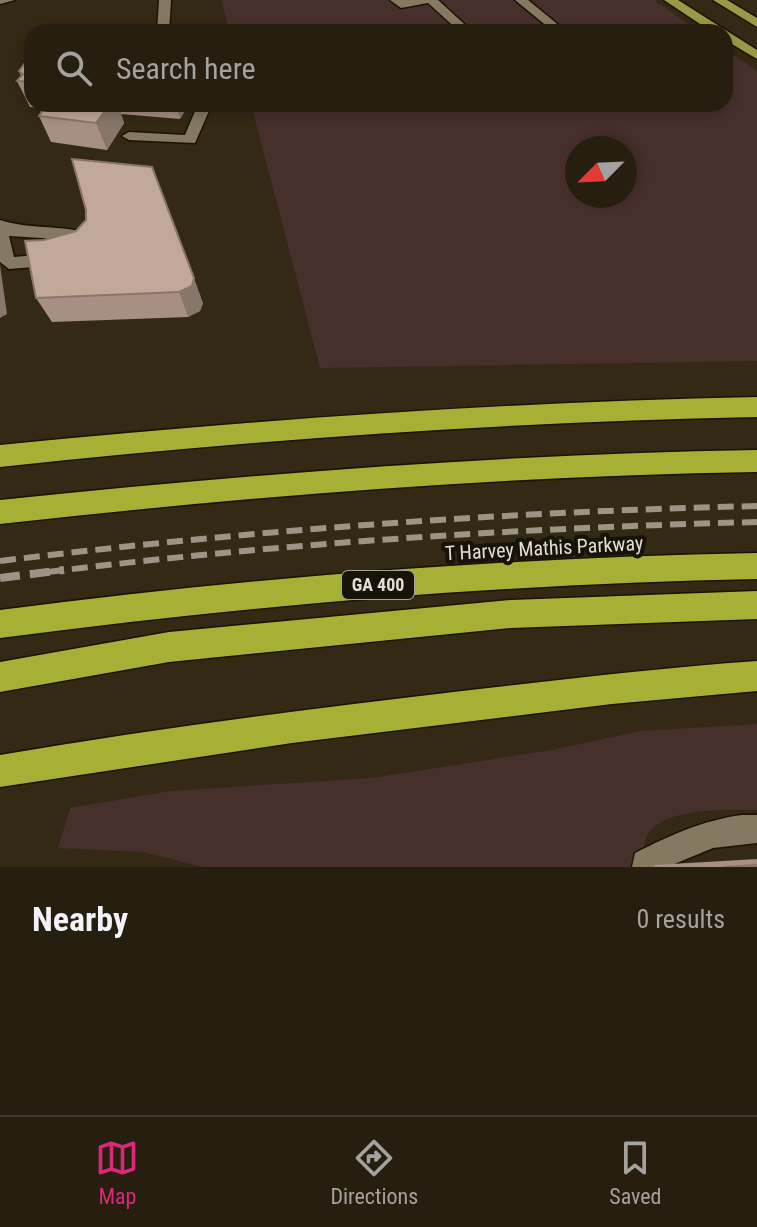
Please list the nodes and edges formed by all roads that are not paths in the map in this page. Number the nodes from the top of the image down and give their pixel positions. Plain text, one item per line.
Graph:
1 (9, 0) edge
2 (165, 0) edge
3 (396, 0) edge
4 (429, 0) edge
5 (521, 0) edge
6 (670, 0) edge
7 (719, 0) edge
8 (0, 1) edge
9 (757, 23) edge
10 (164, 24) edge
11 (458, 24) edge
12 (551, 24) edge
13 (707, 24) edge
14 (733, 40) edge
15 (757, 55) edge
16 (202, 112) edge
17 (129, 136) dead end
18 (757, 407) edge
19 (0, 456) edge
20 (757, 461) edge
21 (0, 512) edge
22 (757, 566) edge
23 (757, 605) edge
24 (0, 624) edge
25 (757, 676) edge
26 (0, 677) edge
27 (0, 771) edge
28 (757, 829) edge
29 (646, 867) edge

1 - 8 street
2 - 10 street
3 - 4 street
4 - 11 street
5 - 12 street
6 - 13 main road
7 - 9 main road
14 - 15 main road
16 - 17 street
18 - 19 highway
20 - 21 highway
22 - 24 highway, T Harvey Mathis Parkway / GA 400
23 - 26 highway
25 - 27 highway
28 - 29 street

